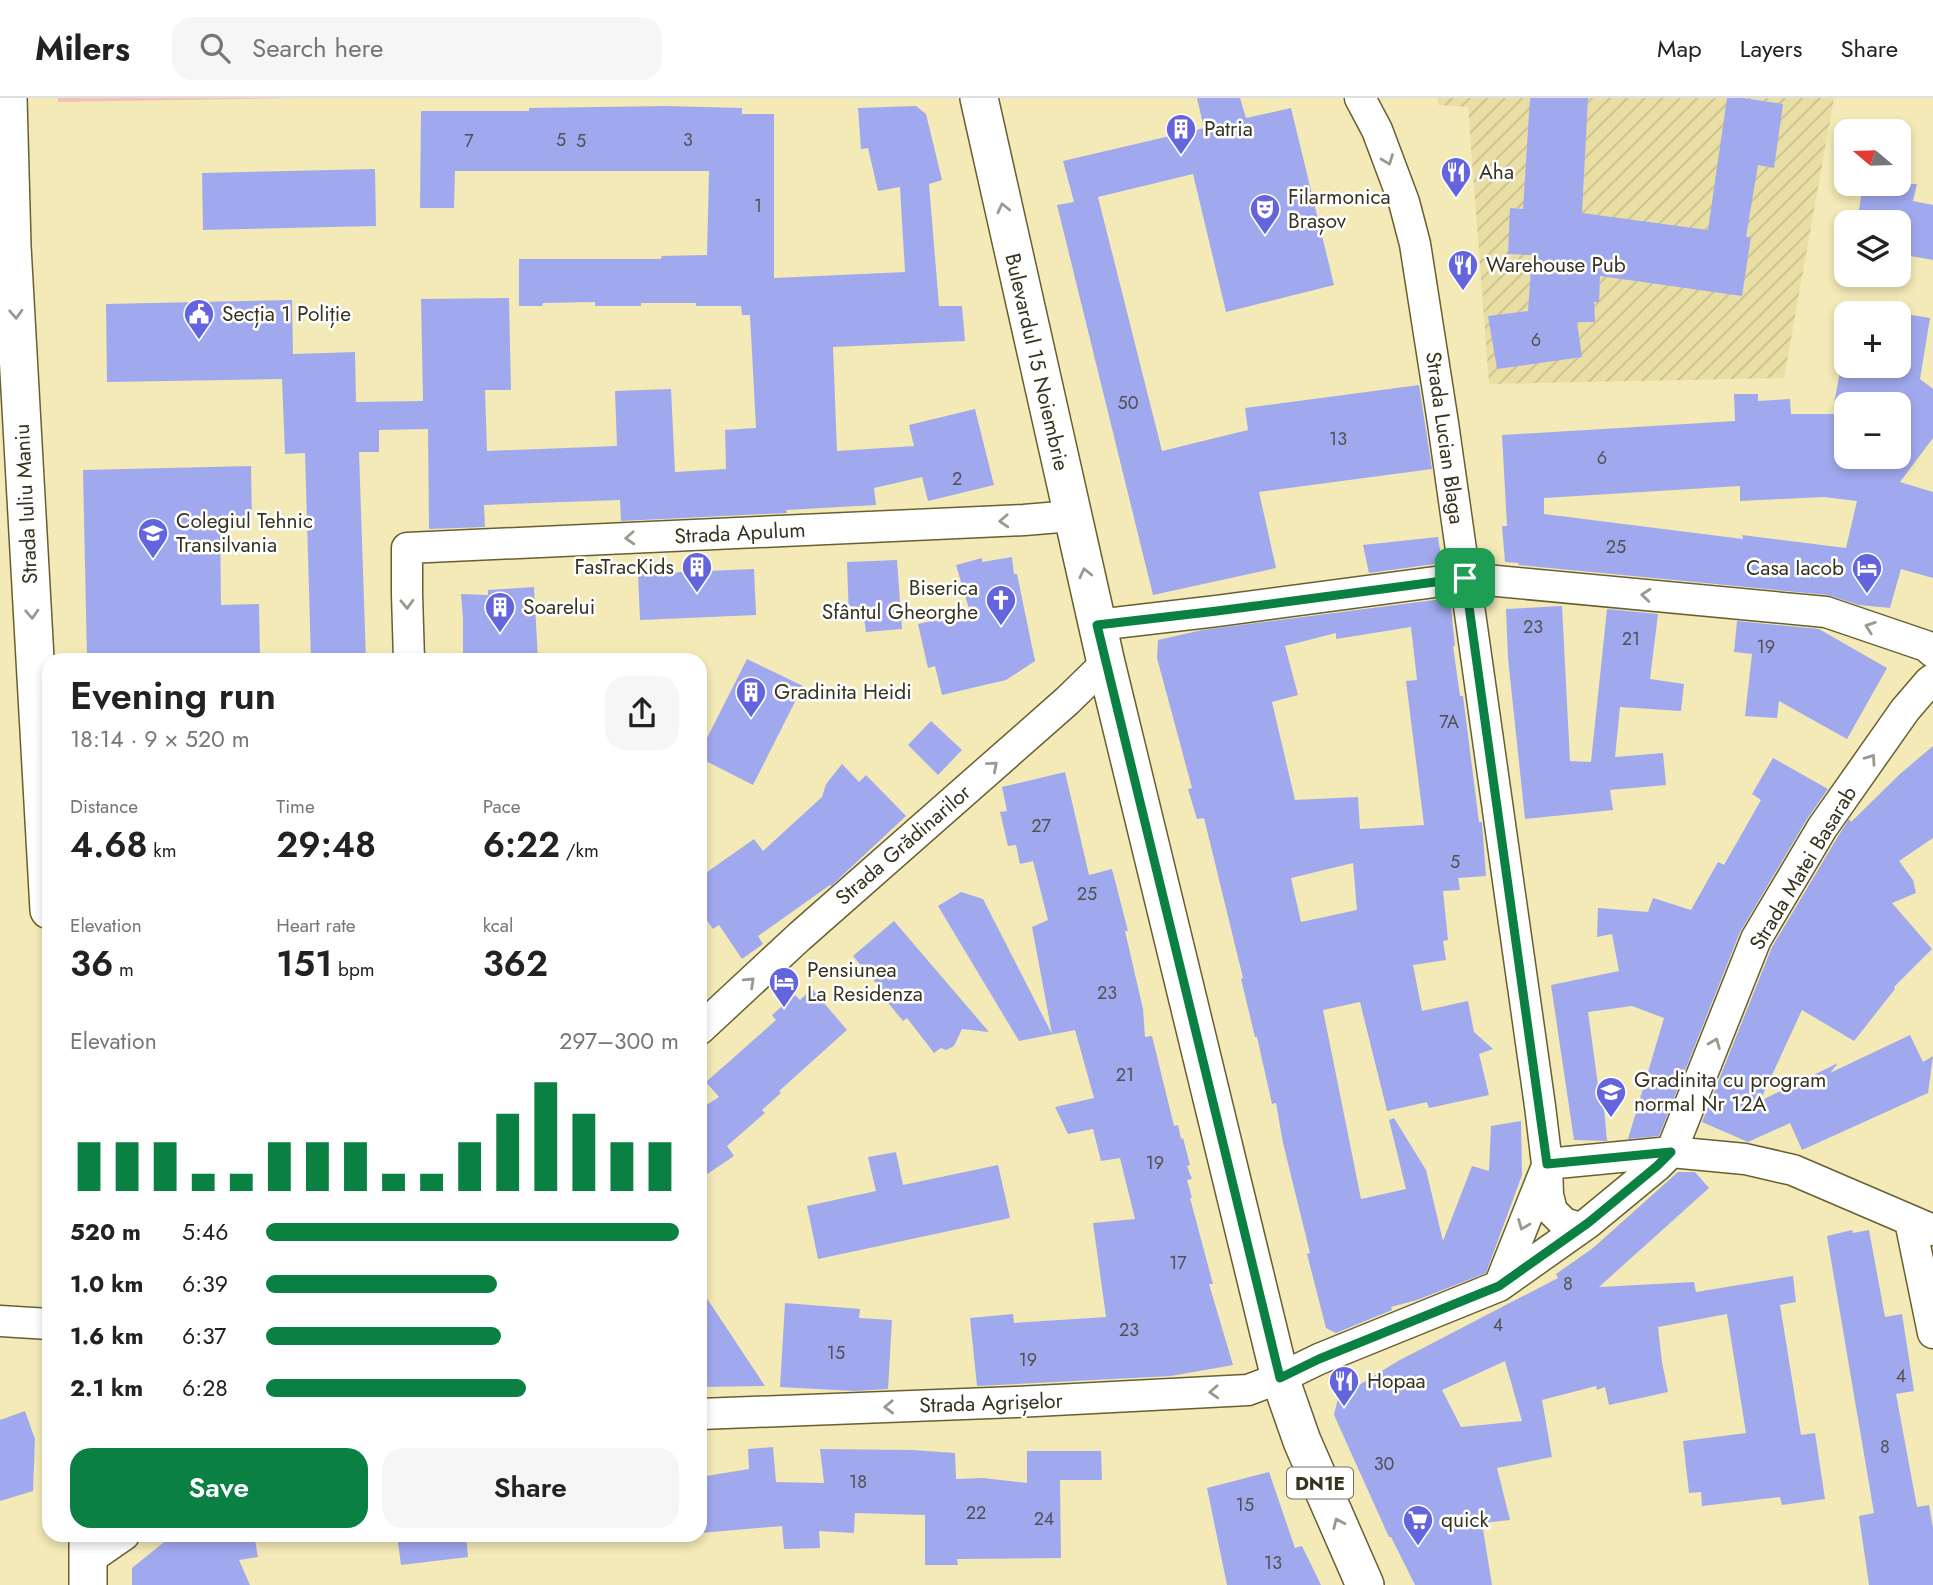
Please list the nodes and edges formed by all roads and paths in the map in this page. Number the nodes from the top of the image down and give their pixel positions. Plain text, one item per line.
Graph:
1 (979, 98) edge
2 (1006, 98) edge
3 (1360, 98) edge
4 (4, 114) edge
5 (994, 169) junction
6 (1072, 516) junction
7 (1465, 578) junction
8 (1097, 625) junction
9 (1933, 652) edge
10 (409, 653) edge
11 (1106, 663) junction
12 (1933, 679) edge
13 (42, 785) edge
14 (707, 1022) edge
15 (1671, 1152) junction
16 (1547, 1164) junction
17 (1922, 1226) edge
18 (1580, 1228) junction
19 (1499, 1286) junction
20 (0, 1321) edge
21 (42, 1324) edge
22 (1933, 1333) edge
23 (1280, 1378) junction
24 (707, 1415) edge
25 (114, 1542) edge
26 (88, 1560) edge
27 (1365, 1585) edge

1 - 5 main road, Bulevardul 15 Noiembrie / DN1E
2 - 5 main road
3 -> 7 street, Strada Lucian Blaga
4 -> 13 main road, Strada Iuliu Maniu
6 -> 5 main road, Bulevardul 15 Noiembrie / DN1E
8 -> 6 main road, Bulevardul 15 Noiembrie / DN1E
6 -> 10 street, Strada Apulum
7 - 8 street
9 -> 7 street
7 - 16 street, Strada Lucian Blaga
8 - 11 main road, Bulevardul 15 Noiembrie / DN1E
14 -> 11 street, Strada Grădinarilor
11 - 23 main road, Bulevardul 15 Noiembrie / DN1E
15 -> 12 street, Strada Matei Basarab
15 - 16 street
15 - 17 street
15 - 18 street, Strada Matei Basarab
16 - 18 street, Strada Lucian Blaga
16 -> 19 street
17 - 22 street
18 - 19 street, Strada Matei Basarab
19 - 23 street, Strada Matei Basarab
20 - 21 street
23 -> 24 street, Strada Agrișelor
27 -> 23 main road, Bulevardul 15 Noiembrie / DN1E
25 - 26 street

